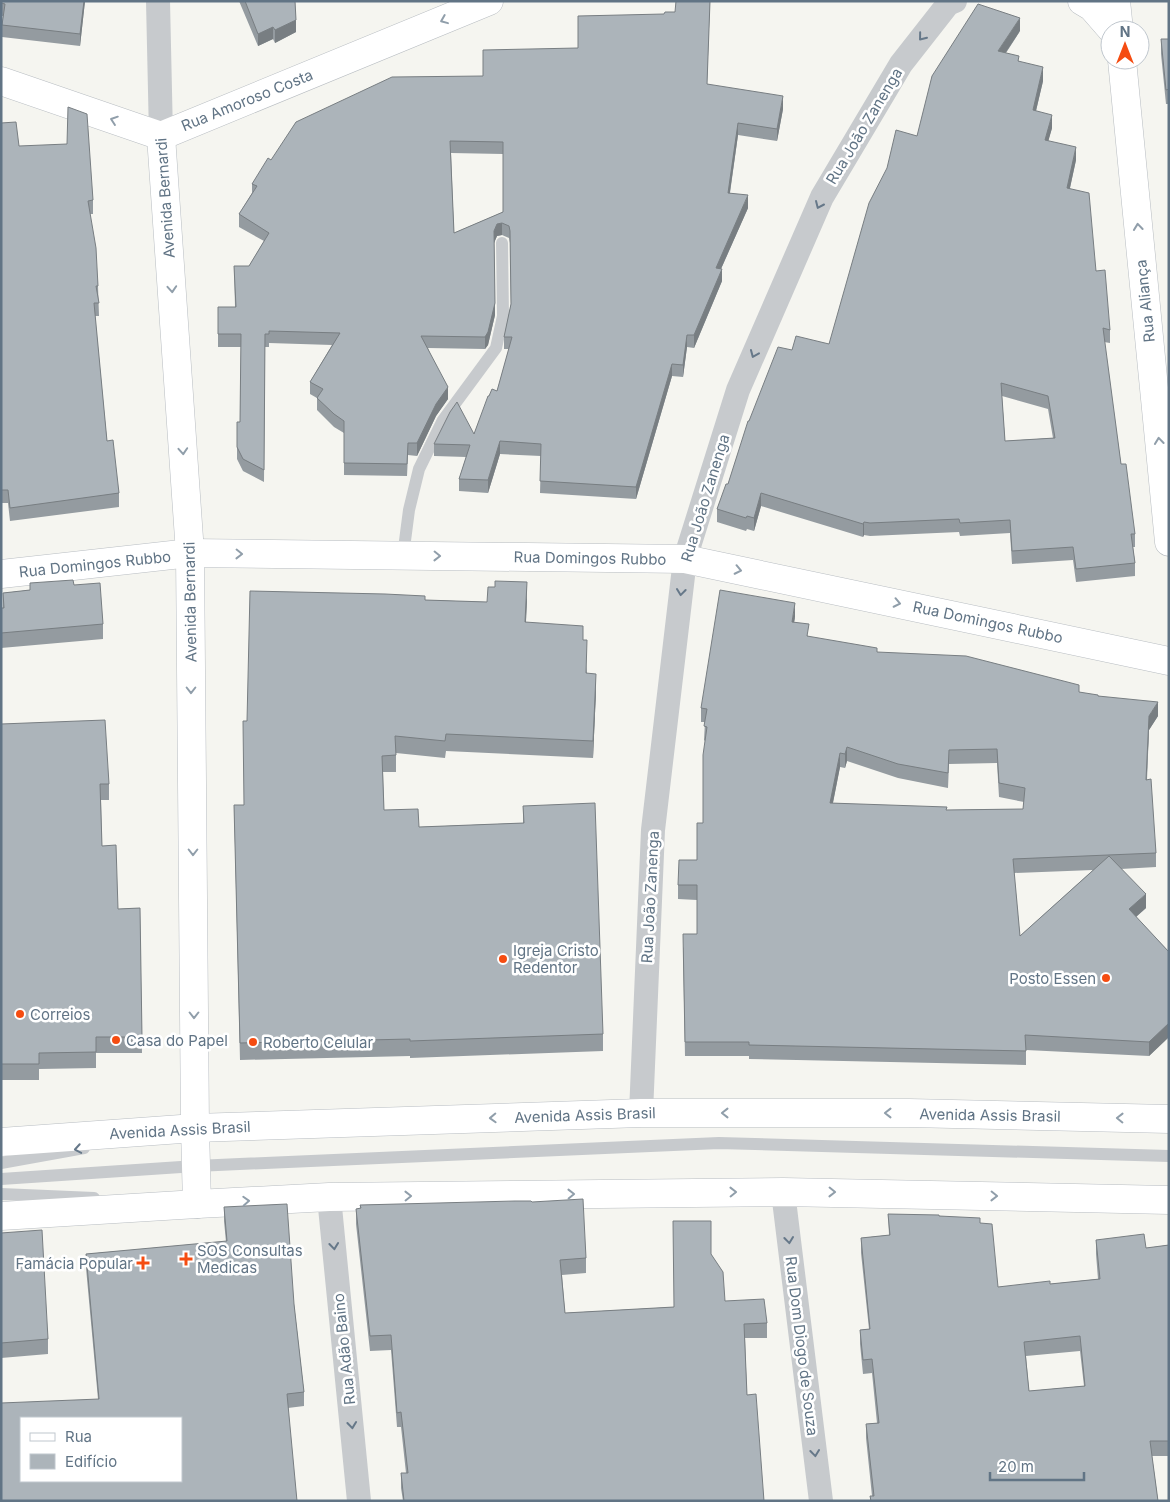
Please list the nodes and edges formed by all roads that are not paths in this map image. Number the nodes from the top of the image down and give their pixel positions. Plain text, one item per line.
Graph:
1 (158, 1) edge
2 (489, 1) edge
3 (955, 1) edge
4 (1082, 1) edge
5 (1116, 1) edge
6 (1103, 20) edge
7 (1118, 20) edge
8 (1123, 70) edge
9 (1, 81) edge
10 (161, 136) junction
11 (502, 243) edge
12 (1169, 542) edge
13 (190, 553) junction
14 (403, 556) junction
15 (685, 559) junction
16 (1, 574) edge
17 (1169, 661) edge
18 (641, 1113) junction
19 (1169, 1120) edge
20 (194, 1128) junction
21 (1, 1142) edge
22 (1169, 1156) edge
23 (1, 1163) edge
24 (196, 1166) junction
25 (1, 1179) edge
26 (783, 1192) junction
27 (1, 1194) edge
28 (329, 1197) junction
29 (1169, 1200) edge
30 (197, 1204) junction
31 (1, 1216) edge
32 (359, 1501) edge
33 (821, 1501) edge

1 - 10 street, Avenida Bernardi
2 -> 10 main road, Rua Amoroso Costa
3 -> 15 street, Rua João Zanenga
4 - 6 main road
5 - 7 main road
12 -> 8 main road, Rua Aliança
10 -> 9 main road
10 -> 13 main road, Avenida Bernardi
11 - 14 lane
13 -> 14 main road, Rua Domingos Rubbo
13 - 16 main road, Rua Domingos Rubbo
13 -> 20 main road, Avenida Bernardi
14 -> 15 main road, Rua Domingos Rubbo
15 -> 17 main road, Rua Domingos Rubbo
15 -> 18 street, Rua João Zanenga
19 -> 18 main road, Avenida Assis Brasil
18 -> 20 main road, Avenida Assis Brasil
20 - 21 main road, Avenida Assis Brasil
20 -> 23 lane
20 - 24 main road, Avenida Bernardi
22 - 24 lane
24 - 25 lane
24 - 30 main road, Avenida Bernardi
28 -> 26 main road
26 -> 29 main road
26 -> 33 street, Rua Dom Diogo de Souza
27 - 30 lane
30 -> 28 main road
28 -> 32 street, Rua Adão Baino
30 - 31 main road

